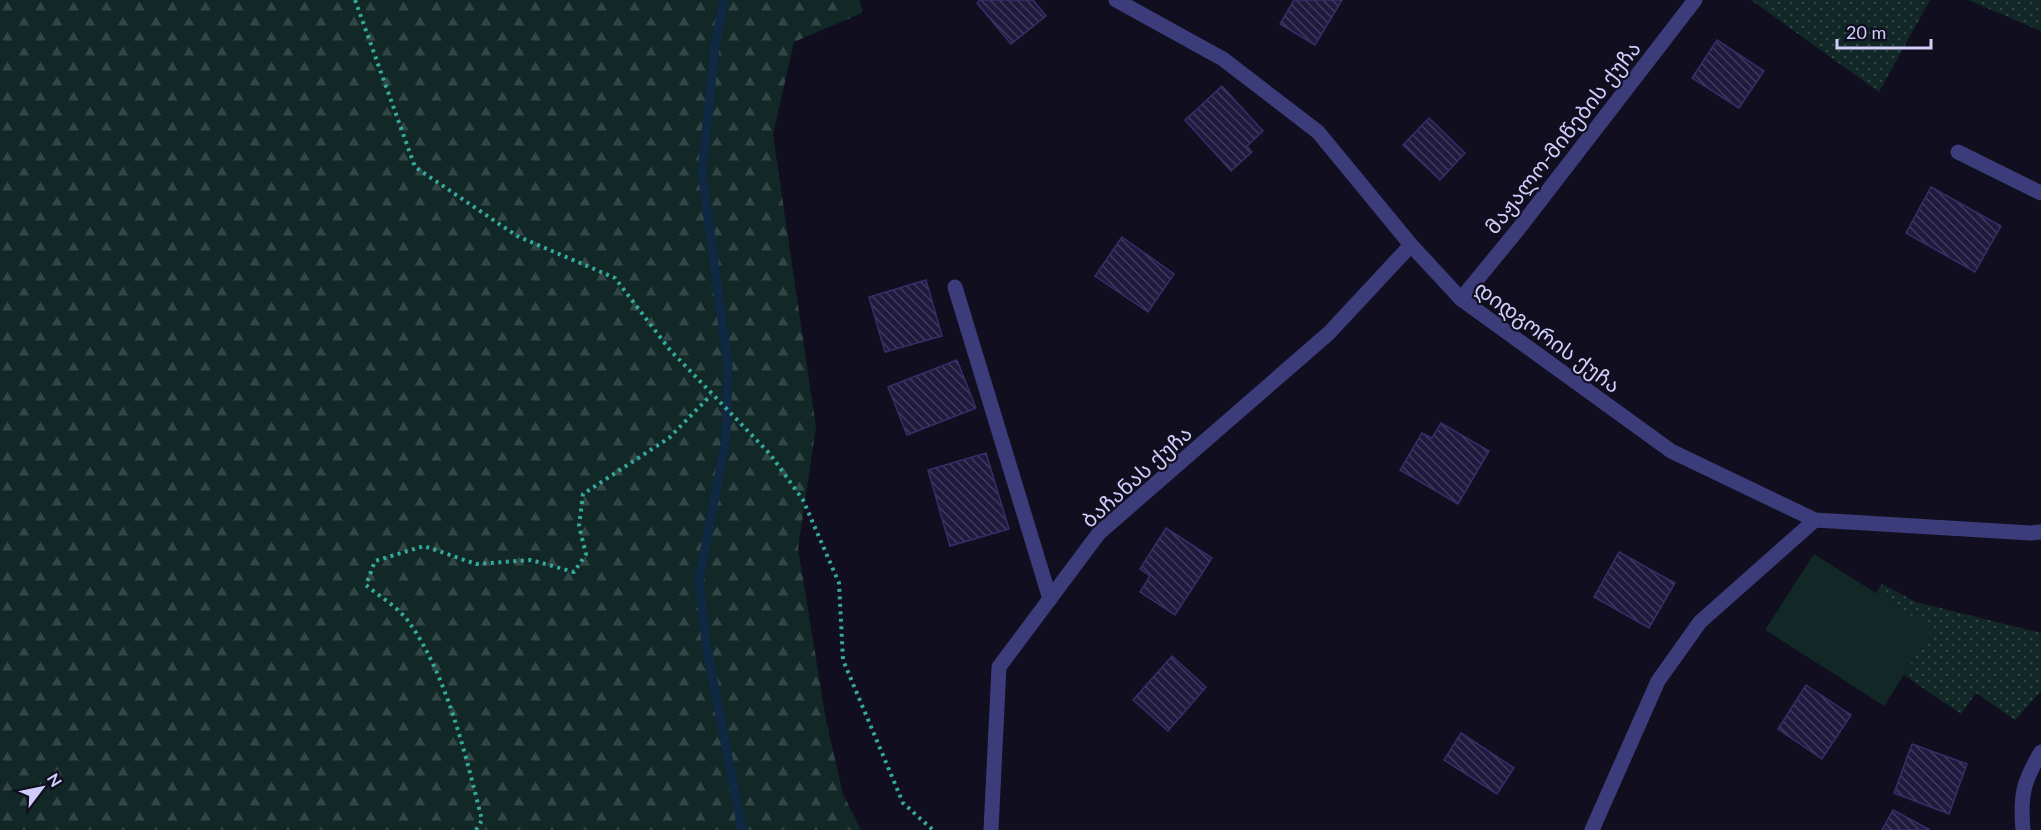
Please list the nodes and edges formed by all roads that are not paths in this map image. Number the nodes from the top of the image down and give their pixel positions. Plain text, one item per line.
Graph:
1 (1116, 0) edge
2 (1695, 0) edge
3 (1958, 152) dead end
4 (2041, 193) edge
5 (1411, 245) junction
6 (955, 287) dead end
7 (1461, 298) junction
8 (1815, 520) junction
9 (2041, 532) edge
10 (1050, 599) junction
11 (2041, 752) edge
12 (991, 830) edge
13 (1593, 830) edge
14 (2023, 830) edge

1 - 5 street, დიდგორის ქუჩა
2 - 7 street, მაჟალო-მიწების ქუჩა
3 - 4 street
5 - 7 street, დიდგორის ქუჩა
5 - 10 street, ბაჩანას ქუჩა
6 - 10 street
7 - 8 street, დიდგორის ქუჩა
8 - 9 street, დიდგორის ქუჩა
8 - 13 street
10 - 12 street, ბაჩანას ქუჩა
11 - 14 street

